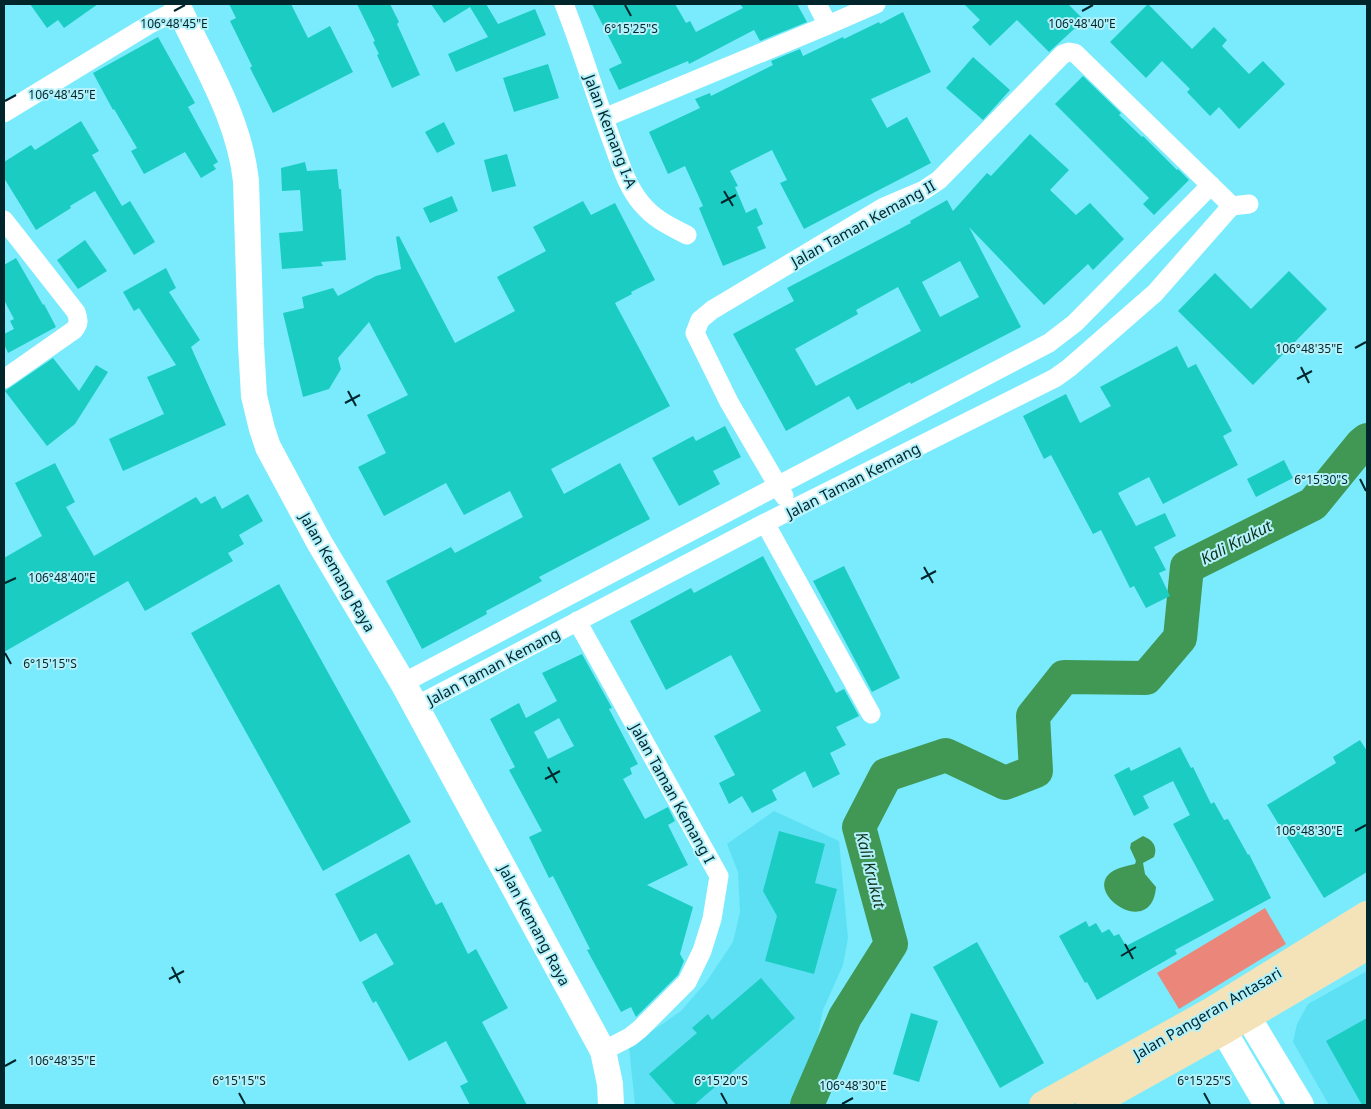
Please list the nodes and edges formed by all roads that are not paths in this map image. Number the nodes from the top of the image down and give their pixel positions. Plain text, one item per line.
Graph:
1 (564, 4) edge
2 (816, 4) edge
3 (876, 4) edge
4 (178, 6) edge
5 (828, 26) junction
6 (4, 113) edge
7 (604, 118) junction
8 (1211, 185) junction
9 (1241, 205) joint
10 (6, 227) edge
11 (687, 235) dead end
12 (4, 379) edge
13 (779, 486) junction
14 (792, 510) junction
15 (765, 523) junction
16 (664, 546) junction
17 (676, 569) junction
18 (578, 621) junction
19 (403, 683) junction
20 (416, 706) junction
21 (871, 714) dead end
22 (1367, 915) edge
23 (1367, 928) edge
24 (1367, 946) edge
25 (1367, 954) edge
26 (1236, 997) junction
27 (1212, 1011) junction
28 (1252, 1023) junction
29 (1227, 1038) junction
30 (603, 1051) junction
31 (611, 1105) edge
32 (1043, 1105) edge
33 (1066, 1105) edge
34 (1090, 1105) edge
35 (1107, 1105) edge
36 (1267, 1105) edge
37 (1301, 1105) edge

1 - 7 street, Jalan Kemang I-A
2 - 5 street
3 - 5 street
4 - 6 street
4 - 19 street, Jalan Kemang Raya
5 - 7 street
7 - 11 street, Jalan Kemang I-A
8 - 9 street, Jalan Taman Kemang II
8 - 13 street, Jalan Taman Kemang
8 - 13 street, Jalan Taman Kemang II
9 - 14 street, Jalan Taman Kemang
10 - 12 street
13 - 14 street, Jalan Taman Kemang II
13 - 16 street, Jalan Taman Kemang
14 - 15 street, Jalan Taman Kemang
15 - 17 street, Jalan Taman Kemang
15 - 21 street
16 - 17 street
16 - 19 street, Jalan Taman Kemang
17 - 18 street, Jalan Taman Kemang
18 - 20 street, Jalan Taman Kemang
18 - 30 street, Jalan Taman Kemang I
19 - 20 street, Jalan Kemang Raya
20 - 30 street, Jalan Kemang Raya
22 - 26 main road, Jalan Pangeran Antasari
23 - 33 main road
24 - 34 main road
25 - 28 main road, Jalan Pangeran Antasari
26 - 27 main road, Jalan Pangeran Antasari
26 - 28 street
27 - 29 street
27 - 32 main road, Jalan Pangeran Antasari
28 - 29 main road, Jalan Pangeran Antasari
28 - 37 street
29 - 35 main road, Jalan Pangeran Antasari
29 - 36 street
30 - 31 street, Jalan Kemang Raya

